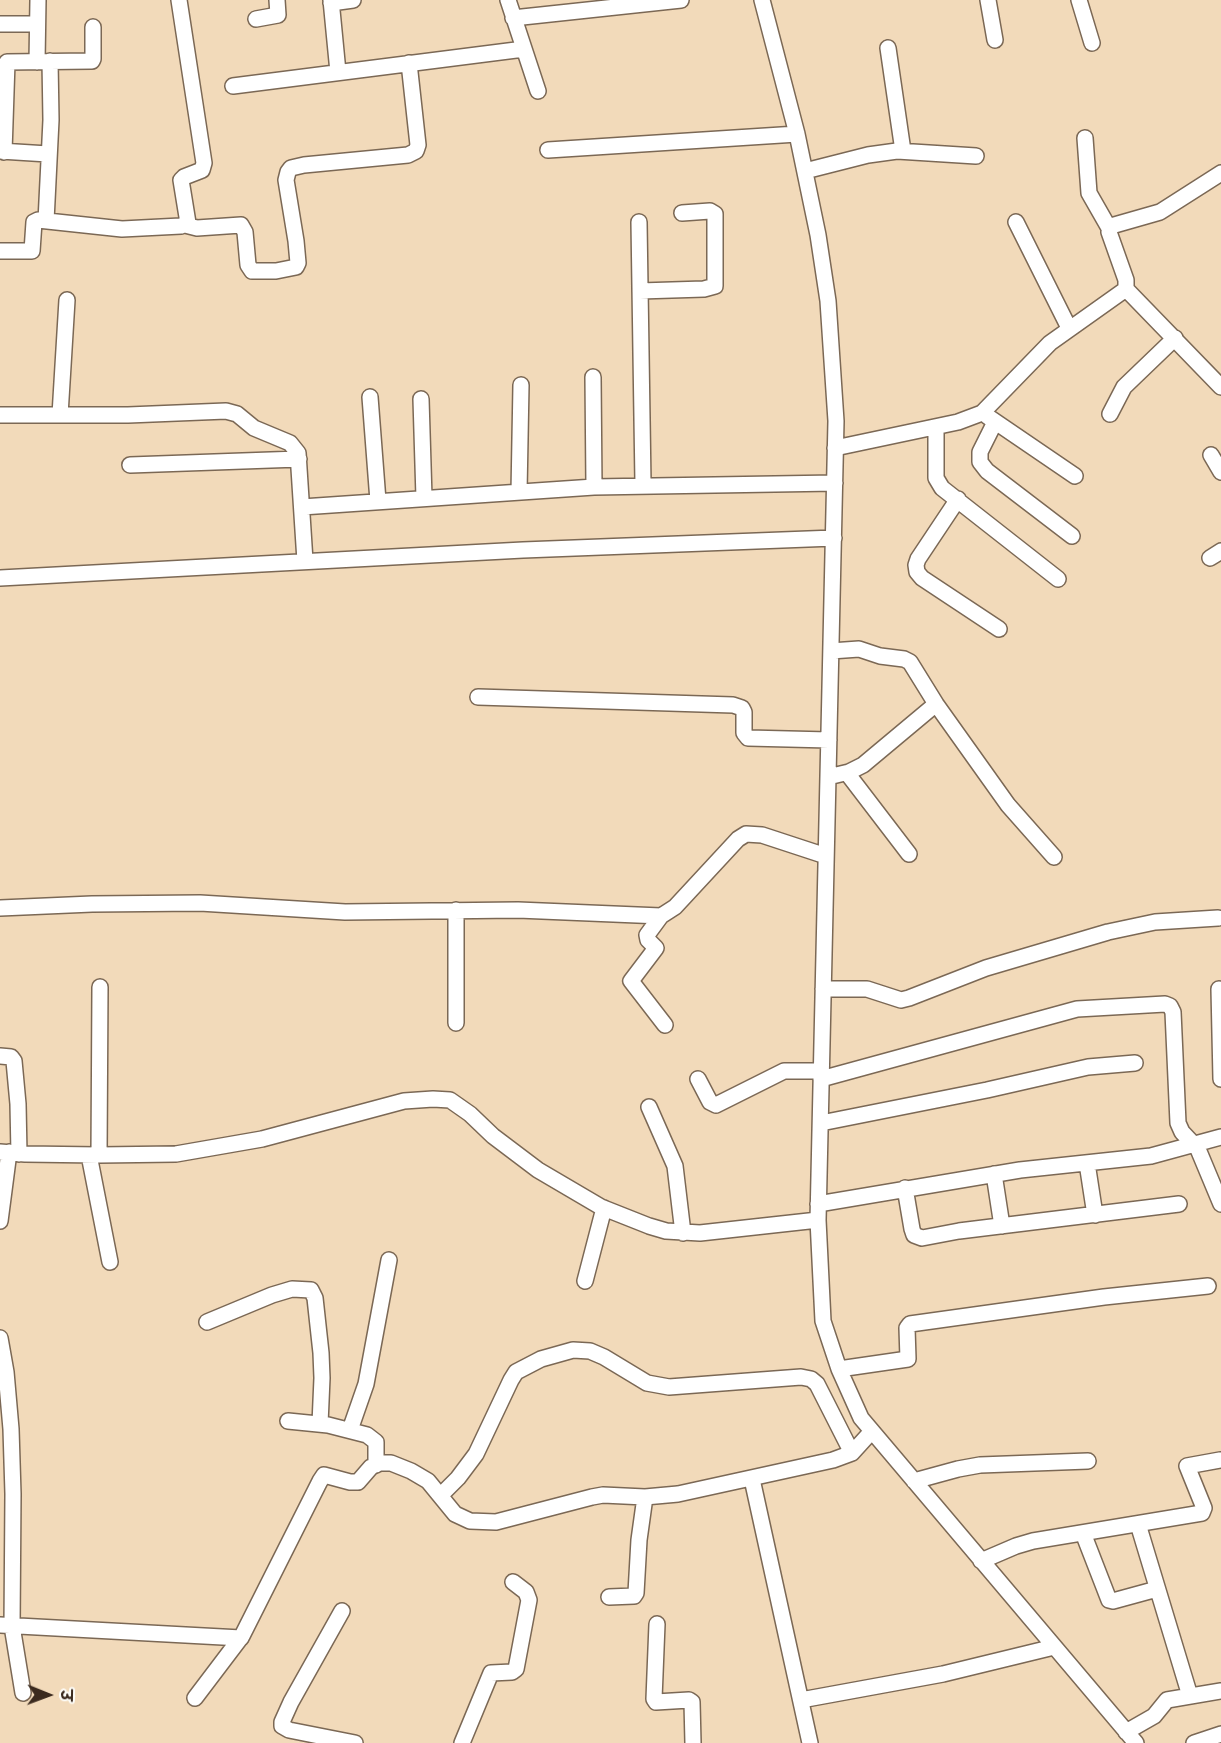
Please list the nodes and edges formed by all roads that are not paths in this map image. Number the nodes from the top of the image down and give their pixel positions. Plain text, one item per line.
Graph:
1 (38, 0) edge
2 (178, 0) edge
3 (277, 0) edge
4 (353, 0) edge
5 (508, 0) edge
6 (681, 0) edge
7 (762, 0) edge
8 (988, 0) edge
9 (1079, 0) edge
10 (331, 1) edge
11 (612, 4) edge
12 (513, 18) junction
13 (256, 19) dead end
14 (0, 24) edge
15 (37, 24) junction
16 (93, 27) dead end
17 (995, 40) dead end
18 (1092, 43) dead end
19 (888, 48) dead end
20 (524, 49) junction
21 (43, 62) junction
22 (409, 63) junction
23 (338, 72) junction
24 (233, 86) dead end
25 (537, 91) dead end
26 (789, 135) junction
27 (1085, 138) dead end
28 (548, 150) dead end
29 (903, 151) junction
30 (2, 152) edge
31 (48, 154) junction
32 (976, 156) dead end
33 (805, 171) junction
34 (1221, 173) edge
35 (682, 213) dead end
36 (46, 221) junction
37 (639, 222) dead end
38 (1016, 222) dead end
39 (186, 225) junction
40 (1109, 228) junction
41 (0, 250) edge
42 (1126, 289) junction
43 (640, 291) junction
44 (67, 300) dead end
45 (1069, 328) junction
46 (1175, 338) junction
47 (593, 378) dead end
48 (1218, 384) edge
49 (521, 385) dead end
50 (370, 397) dead end
51 (421, 399) dead end
52 (982, 413) junction
53 (1110, 414) dead end
54 (0, 415) edge
55 (60, 415) junction
56 (995, 422) junction
57 (936, 427) junction
58 (836, 448) junction
59 (1211, 455) dead end
60 (300, 459) junction
61 (130, 465) dead end
62 (1221, 472) edge
63 (1075, 476) dead end
64 (822, 483) junction
65 (643, 484) junction
66 (594, 487) junction
67 (519, 492) junction
68 (424, 498) junction
69 (958, 499) junction
70 (378, 501) junction
71 (302, 507) junction
72 (1072, 536) dead end
73 (821, 538) junction
74 (305, 561) junction
75 (0, 578) edge
76 (1058, 579) dead end
77 (999, 629) dead end
78 (831, 651) junction
79 (478, 697) dead end
80 (936, 704) junction
81 (818, 740) junction
82 (847, 772) junction
83 (828, 777) junction
84 (817, 853) junction
85 (909, 854) dead end
86 (1054, 857) dead end
87 (0, 908) edge
88 (456, 910) junction
89 (661, 916) junction
90 (1218, 918) dead end
91 (100, 987) dead end
92 (823, 989) junction
93 (1219, 989) dead end
94 (456, 1023) dead end
95 (665, 1025) dead end
96 (1221, 1051) edge
97 (0, 1056) edge
98 (1135, 1063) dead end
99 (813, 1072) junction
100 (698, 1079) dead end
101 (1221, 1079) edge
102 (649, 1107) dead end
103 (821, 1123) junction
104 (1221, 1137) edge
105 (1192, 1145) junction
106 (9, 1152) edge
107 (94, 1155) junction
108 (1087, 1163) junction
109 (994, 1174) junction
110 (905, 1188) junction
111 (1221, 1203) edge
112 (818, 1204) junction
113 (1179, 1204) dead end
114 (604, 1208) junction
115 (1095, 1215) junction
116 (810, 1220) junction
117 (0, 1221) edge
118 (1002, 1226) junction
119 (683, 1233) junction
120 (389, 1260) dead end
121 (110, 1262) dead end
122 (585, 1281) dead end
123 (1208, 1286) dead end
124 (207, 1322) dead end
125 (0, 1338) edge
126 (839, 1370) junction
127 (288, 1420) dead end
128 (320, 1424) junction
129 (350, 1430) junction
130 (862, 1441) junction
131 (1220, 1460) edge
132 (1088, 1461) dead end
133 (376, 1465) junction
134 (752, 1479) junction
135 (914, 1481) junction
136 (6, 1488) edge
137 (441, 1495) junction
138 (645, 1497) junction
139 (1138, 1524) junction
140 (1083, 1533) junction
141 (981, 1561) junction
142 (513, 1582) dead end
143 (1157, 1589) junction
144 (609, 1597) dead end
145 (342, 1611) dead end
146 (657, 1624) dead end
147 (6, 1626) edge
148 (241, 1638) junction
149 (1044, 1649) junction
150 (1221, 1691) edge
151 (23, 1693) dead end
152 (1190, 1696) junction
153 (195, 1698) dead end
154 (801, 1700) junction
155 (1221, 1734) edge
156 (1131, 1737) edge
157 (355, 1743) edge
158 (462, 1743) edge
159 (693, 1743) edge
160 (810, 1743) edge
161 (1194, 1743) edge

1 - 15 street
2 - 39 street
3 - 13 street
4 - 10 street
5 - 12 street
6 - 11 street
7 - 26 street
8 - 17 street
9 - 18 street
10 - 23 street
11 - 12 street
12 - 20 street
14 - 15 street
15 - 21 street
16 - 21 street
19 - 29 street
20 - 22 street
20 - 25 street
21 - 30 street
21 - 31 street
22 - 23 street
22 - 39 street
23 - 24 street
26 - 28 street
26 - 33 street
27 - 40 street
29 - 32 street
29 - 33 street
30 - 31 street
31 - 36 street
33 - 58 street
34 - 40 street
35 - 43 street
36 - 39 street
36 - 41 street
37 - 43 street
38 - 45 street
40 - 42 street
42 - 45 street
42 - 46 street
43 - 65 street
44 - 55 street
45 - 52 street
46 - 48 street
46 - 53 street
47 - 66 street
49 - 67 street
50 - 70 street
51 - 68 street
52 - 56 street
52 - 57 street
54 - 55 street
55 - 60 street
56 - 63 street
56 - 72 street
57 - 58 street
57 - 69 street
58 - 64 street
59 - 62 street
60 - 61 street
60 - 71 street
64 - 65 street
64 - 73 street
65 - 66 street
66 - 67 street
67 - 68 street
68 - 70 street
69 - 76 street
69 - 77 street
70 - 71 street
71 - 74 street
73 - 74 street
73 - 78 street
74 - 75 street
78 - 80 street
78 - 81 street
79 - 81 street
80 - 82 street
80 - 86 street
81 - 83 street
82 - 83 street
82 - 85 street
83 - 84 street
84 - 89 street
84 - 92 street
87 - 88 street
88 - 89 street
88 - 94 street
89 - 95 street
90 - 92 street
91 - 107 street
92 - 99 street
93 - 96 street
96 - 101 street
97 - 106 street
98 - 103 street
99 - 100 street
99 - 103 street
99 - 105 street
102 - 119 street
103 - 112 street
104 - 105 street
105 - 108 street
105 - 111 street
106 - 107 street
106 - 117 street
107 - 114 street
107 - 121 street
108 - 109 street
108 - 115 street
109 - 110 street
109 - 118 street
110 - 112 street
110 - 118 street
112 - 116 street
113 - 115 street
114 - 119 street
114 - 122 street
115 - 118 street
116 - 119 street
116 - 126 street
120 - 129 street
123 - 126 street
124 - 128 street
125 - 136 street
126 - 130 street
127 - 128 street
128 - 129 street
129 - 133 street
130 - 134 street
130 - 135 street
130 - 137 street
131 - 139 street
132 - 135 street
133 - 137 street
133 - 148 street
134 - 138 street
134 - 154 street
135 - 141 street
136 - 147 street
137 - 138 street
138 - 144 street
139 - 140 street
139 - 143 street
140 - 141 street
140 - 143 street
141 - 149 street
142 - 158 street
143 - 152 street
145 - 157 street
146 - 159 street
147 - 148 street
147 - 151 street
148 - 153 street
149 - 154 street
149 - 156 street
150 - 152 street
152 - 156 street
154 - 160 street
155 - 161 street

